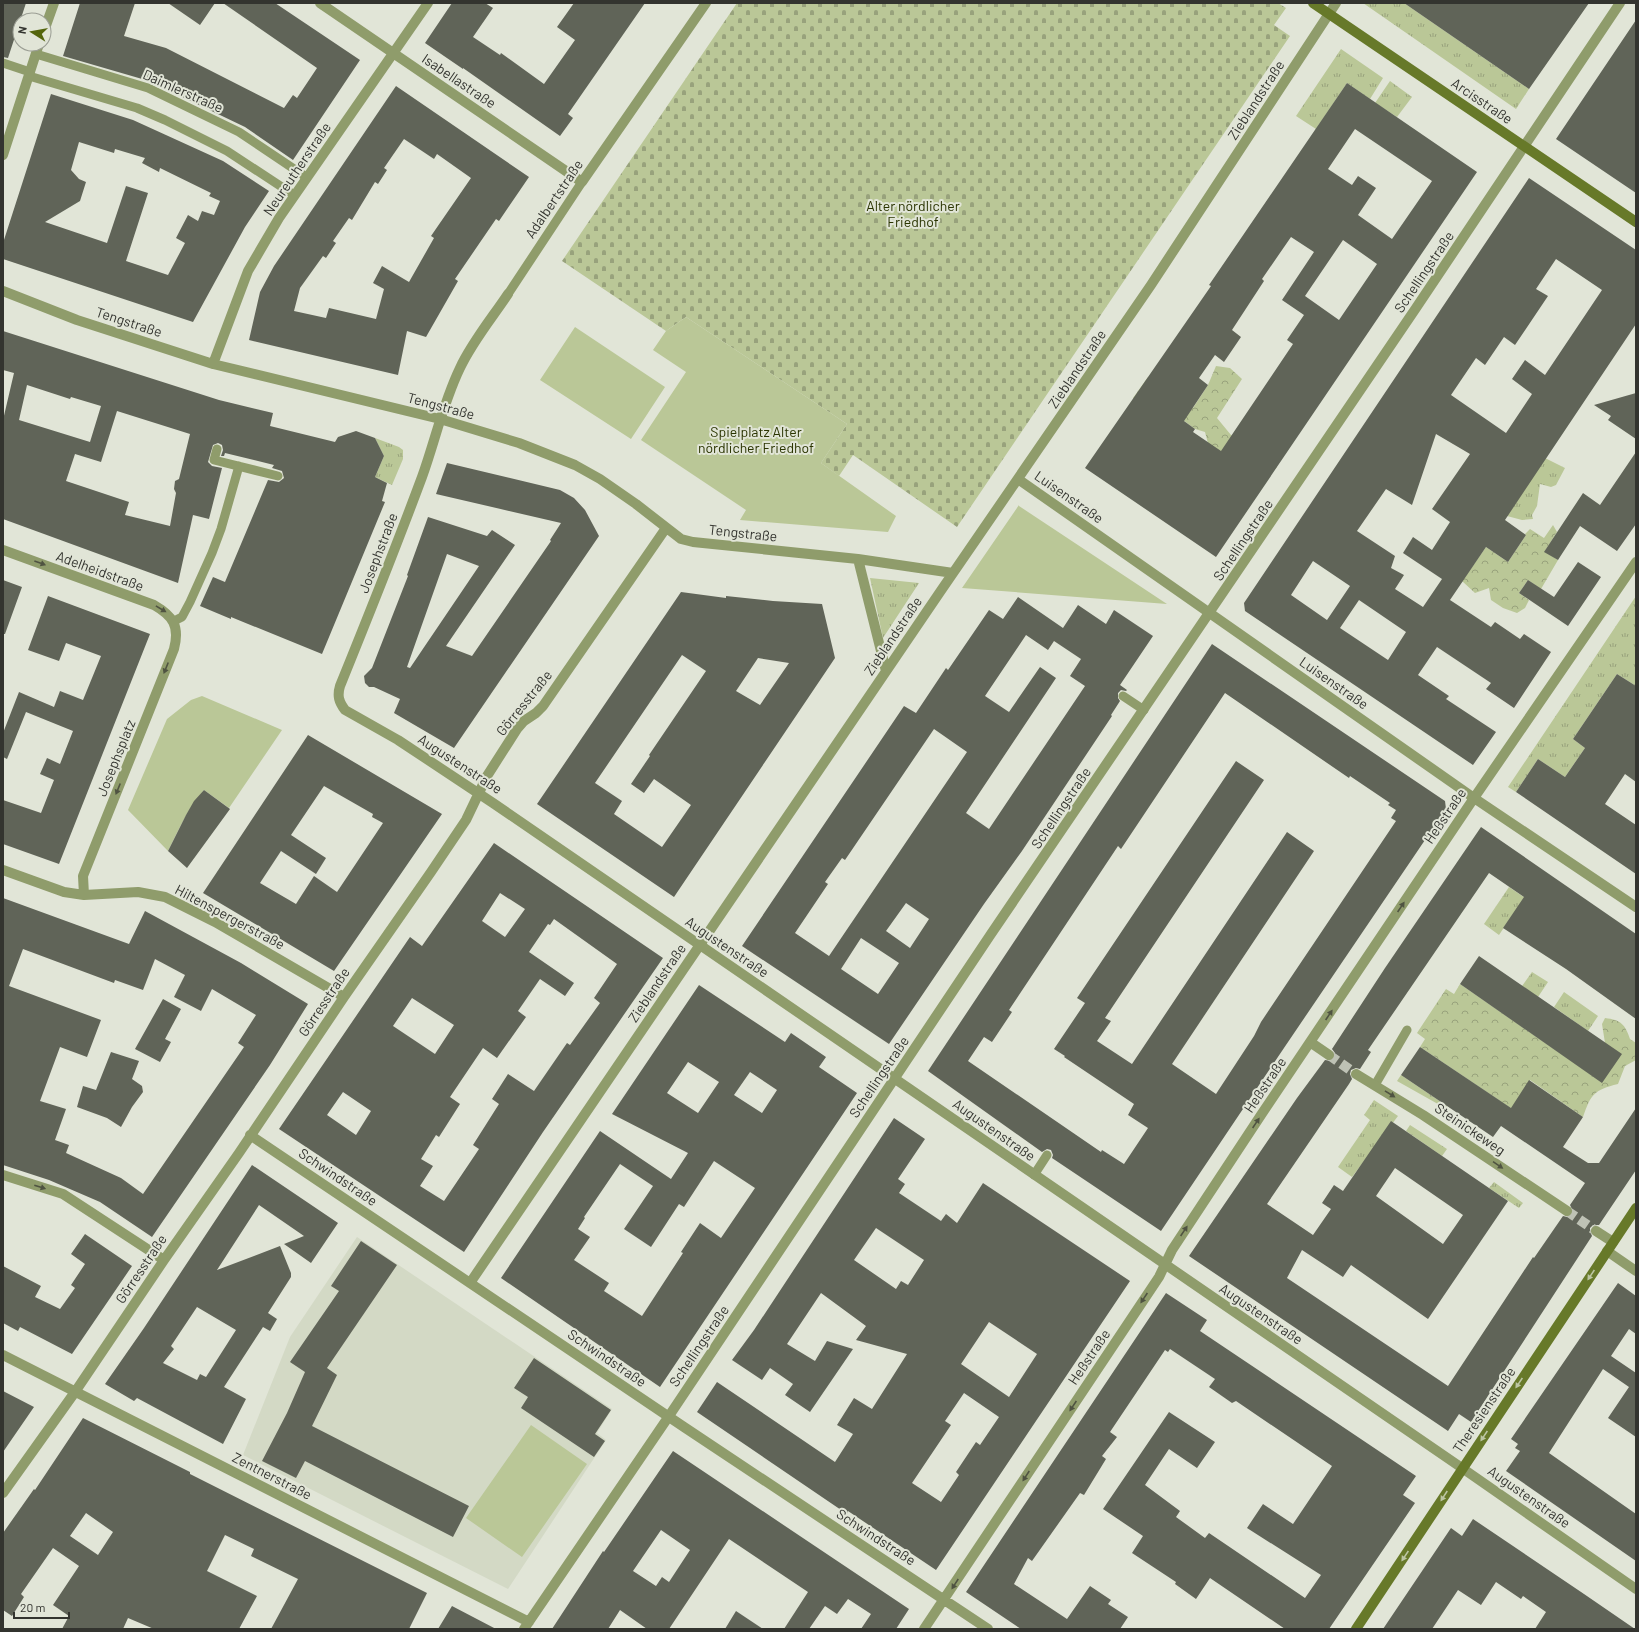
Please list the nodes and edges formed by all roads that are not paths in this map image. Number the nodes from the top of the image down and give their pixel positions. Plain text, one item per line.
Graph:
1 (320, 3) edge
2 (428, 3) edge
3 (706, 3) edge
4 (1313, 3) edge
5 (1336, 3) edge
6 (1620, 3) edge
7 (1329, 14) junction
8 (37, 52) edge
9 (46, 52) edge
10 (394, 54) junction
11 (3, 63) edge
12 (29, 74) junction
13 (1525, 147) junction
14 (3, 155) edge
15 (306, 177) junction
16 (582, 182) junction
17 (294, 195) junction
18 (1636, 222) edge
19 (3, 291) edge
20 (508, 294) joint
21 (214, 364) junction
22 (440, 419) junction
23 (217, 448) dead end
24 (239, 466) junction
25 (278, 476) dead end
26 (1018, 479) junction
27 (666, 528) junction
28 (3, 550) edge
29 (858, 558) junction
30 (1636, 562) edge
31 (953, 572) junction
32 (1210, 613) junction
33 (174, 621) junction
34 (886, 671) junction
35 (338, 696) joint
36 (1123, 696) dead end
37 (1144, 710) junction
38 (478, 793) junction
39 (1474, 798) junction
40 (3, 870) edge
41 (84, 895) junction
42 (1636, 907) edge
43 (700, 945) junction
44 (344, 997) junction
45 (1407, 1030) dead end
46 (1310, 1042) junction
47 (1329, 1055) tunnel mouth
48 (1356, 1074) tunnel mouth
49 (895, 1079) junction
50 (1375, 1085) junction
51 (250, 1135) junction
52 (1047, 1155) dead end
53 (3, 1175) edge
54 (1034, 1175) junction
55 (1636, 1208) edge
56 (1566, 1211) tunnel mouth
57 (1596, 1231) tunnel mouth
58 (1613, 1242) junction
59 (1607, 1251) junction
60 (164, 1260) junction
61 (1165, 1265) junction
62 (1636, 1271) edge
63 (470, 1283) junction
64 (3, 1355) edge
65 (75, 1392) junction
66 (669, 1416) junction
67 (1462, 1468) junction
68 (3, 1493) edge
69 (1636, 1589) edge
70 (945, 1599) junction
71 (526, 1626) edge
72 (924, 1629) edge
73 (988, 1629) edge
74 (1356, 1629) edge

1 - 10 street, Isabellastraße
2 - 10 street, Neureutherstraße
3 - 16 street, Adalbertstraße
4 - 7 main road, Arcisstraße
5 - 7 street, Zieblandstraße
6 - 13 street, Schellingstraße
7 - 13 main road, Arcisstraße
7 - 26 street, Zieblandstraße
8 - 12 street
9 - 15 lane, Daimlerstraße
10 - 15 street, Neureutherstraße
10 - 16 street, Isabellastraße
11 - 12 lane
12 - 14 street
12 - 17 lane
13 - 18 main road, Arcisstraße
13 - 32 street, Schellingstraße
15 - 17 street, Neureutherstraße
16 - 20 lane, Adalbertstraße
17 - 21 street, Neureutherstraße
19 - 21 street, Tengstraße
20 - 22 street, Adalbertstraße
21 - 22 street, Tengstraße
22 - 27 street, Tengstraße
22 - 35 street, Josephstraße
23 - 24 lane
24 - 25 lane
24 - 33 lane
26 - 31 street, Zieblandstraße
26 - 32 street, Luisenstraße
27 - 29 street, Tengstraße
27 - 38 street, Görresstraße
28 -> 33 street, Adelheidstraße
29 - 31 street, Tengstraße
29 - 34 street
30 - 39 street, Heßstraße
31 - 34 street, Zieblandstraße
32 - 37 street, Schellingstraße
32 - 39 street, Luisenstraße
33 -> 41 street, Josephsplatz
34 - 43 street, Zieblandstraße
35 - 38 street, Augustenstraße
36 - 37 lane
37 - 49 street, Schellingstraße
38 - 43 street, Augustenstraße
38 - 44 street, Görresstraße
39 - 42 street, Luisenstraße
46 -> 39 street, Heßstraße
40 - 41 street, Hiltenspergerstraße
41 - 44 street, Hiltenspergerstraße
43 - 49 street, Augustenstraße
43 - 63 street, Zieblandstraße
44 - 51 street, Görresstraße
45 - 50 lane
46 - 47 street
61 -> 46 street, Heßstraße
48 - 50 street, Steinickeweg
49 - 54 street, Augustenstraße
49 - 66 street, Schellingstraße
50 -> 56 street, Steinickeweg
51 - 60 street, Görresstraße
51 - 63 street, Schwindstraße
52 - 54 lane
53 -> 60 street
54 - 61 street, Augustenstraße
55 - 58 main road, Theresienstraße
57 - 58 street
58 - 59 main road, Theresienstraße
59 - 62 street
59 -> 67 main road, Theresienstraße
60 - 65 street, Görresstraße
61 - 67 street, Augustenstraße
61 -> 70 street, Heßstraße
63 - 66 street, Schwindstraße
64 - 65 street, Zentnerstraße
65 - 68 street, Görresstraße
65 - 71 street, Zentnerstraße
66 - 70 street, Schwindstraße
66 - 71 street, Schellingstraße
67 - 69 street, Augustenstraße
67 -> 74 main road, Theresienstraße
70 - 72 street, Heßstraße
70 - 73 street, Schwindstraße

